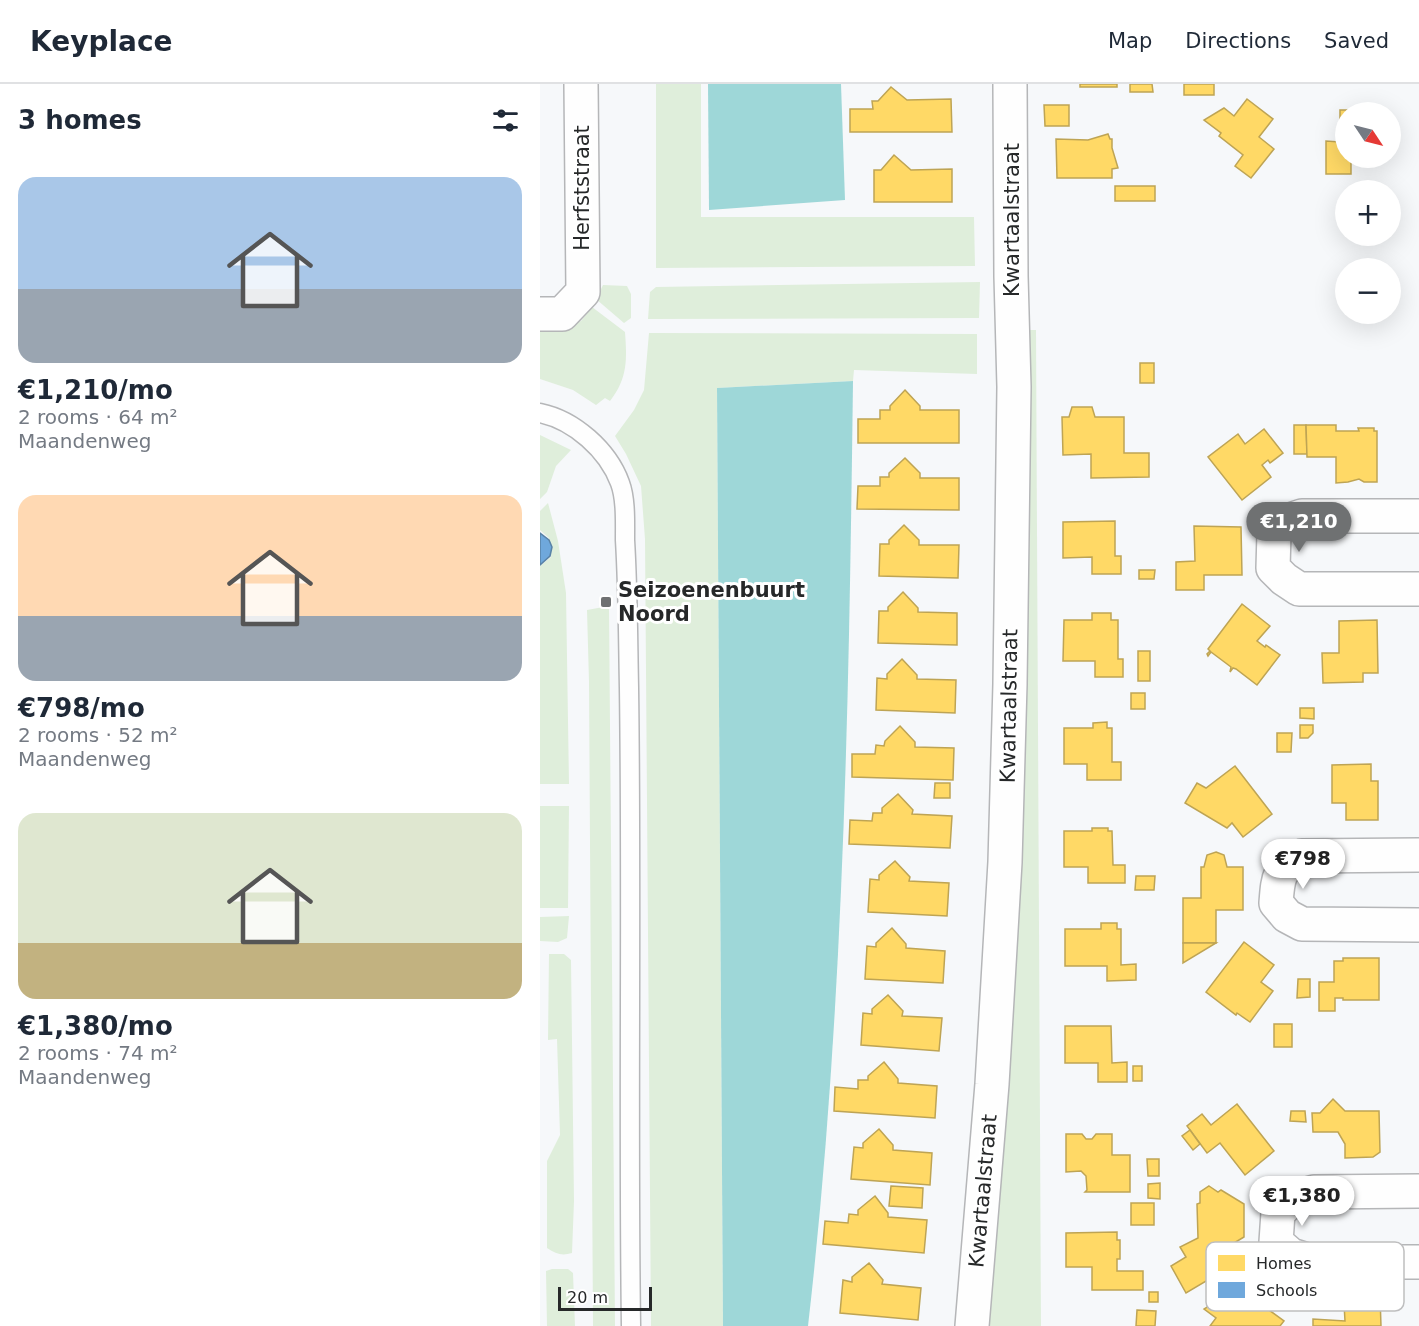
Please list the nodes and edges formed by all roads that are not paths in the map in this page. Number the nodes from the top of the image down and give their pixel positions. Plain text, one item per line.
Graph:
1 (581, 84) edge
2 (1010, 84) edge
3 (540, 314) edge
4 (540, 412) edge
5 (1419, 516) edge
6 (1419, 589) edge
7 (1419, 855) edge
8 (1419, 925) edge
9 (1419, 1191) edge
10 (1276, 1242) edge
11 (631, 1326) edge
12 (972, 1326) edge

1 - 3 street, Herfststraat
2 - 12 street, Kwartaalstraat
4 - 11 lane
5 - 6 street
7 - 8 street
9 - 10 street

